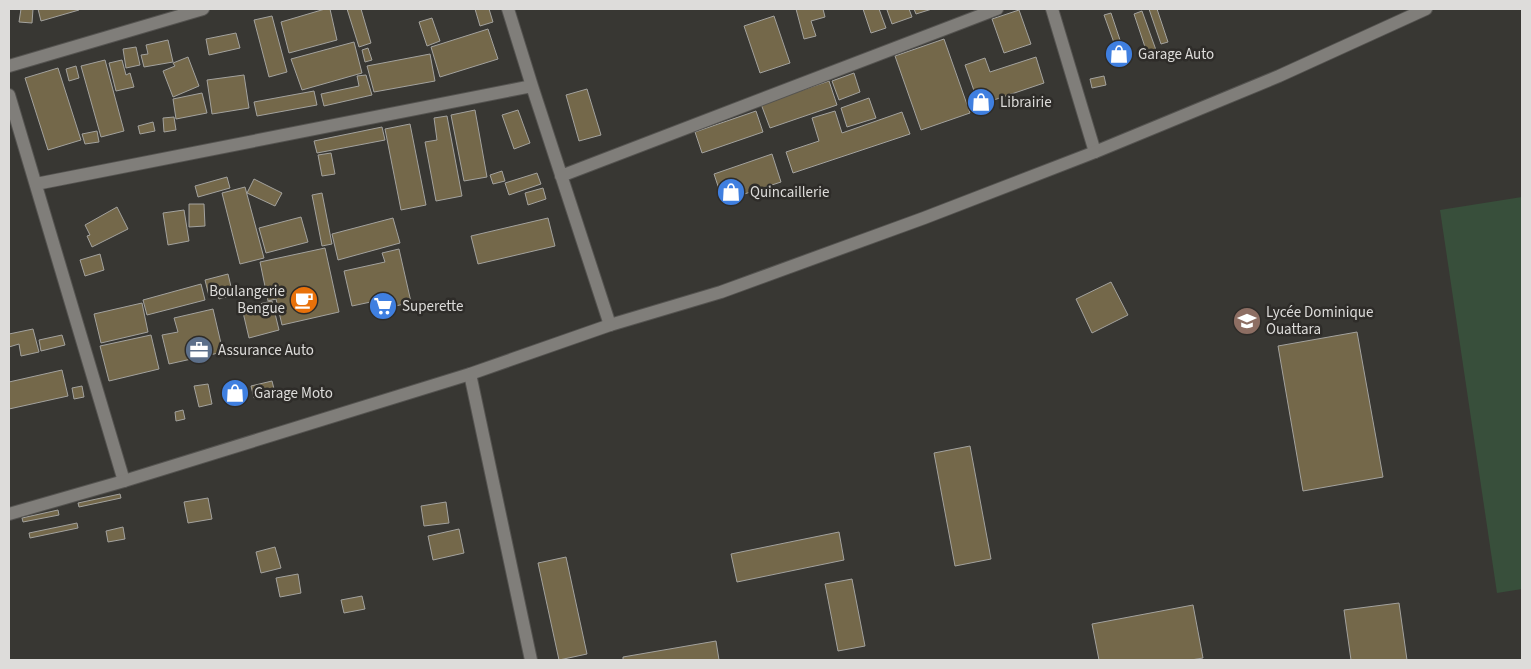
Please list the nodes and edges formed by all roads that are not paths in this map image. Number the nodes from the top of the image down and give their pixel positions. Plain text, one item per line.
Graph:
1 (203, 9) edge
2 (508, 9) edge
3 (997, 9) edge
4 (1052, 9) edge
5 (1426, 9) edge
6 (9, 66) edge
7 (532, 86) junction
8 (9, 95) edge
9 (1095, 152) junction
10 (561, 176) junction
11 (36, 184) junction
12 (610, 325) junction
13 (470, 374) junction
14 (124, 480) junction
15 (9, 514) edge
16 (531, 660) edge

1 - 6 street
2 - 7 street
3 - 10 street
4 - 9 street
5 - 9 street
7 - 10 street
7 - 11 street
8 - 11 street
9 - 12 street
10 - 12 street
11 - 14 street
12 - 13 street
13 - 14 street
13 - 16 street
14 - 15 street

